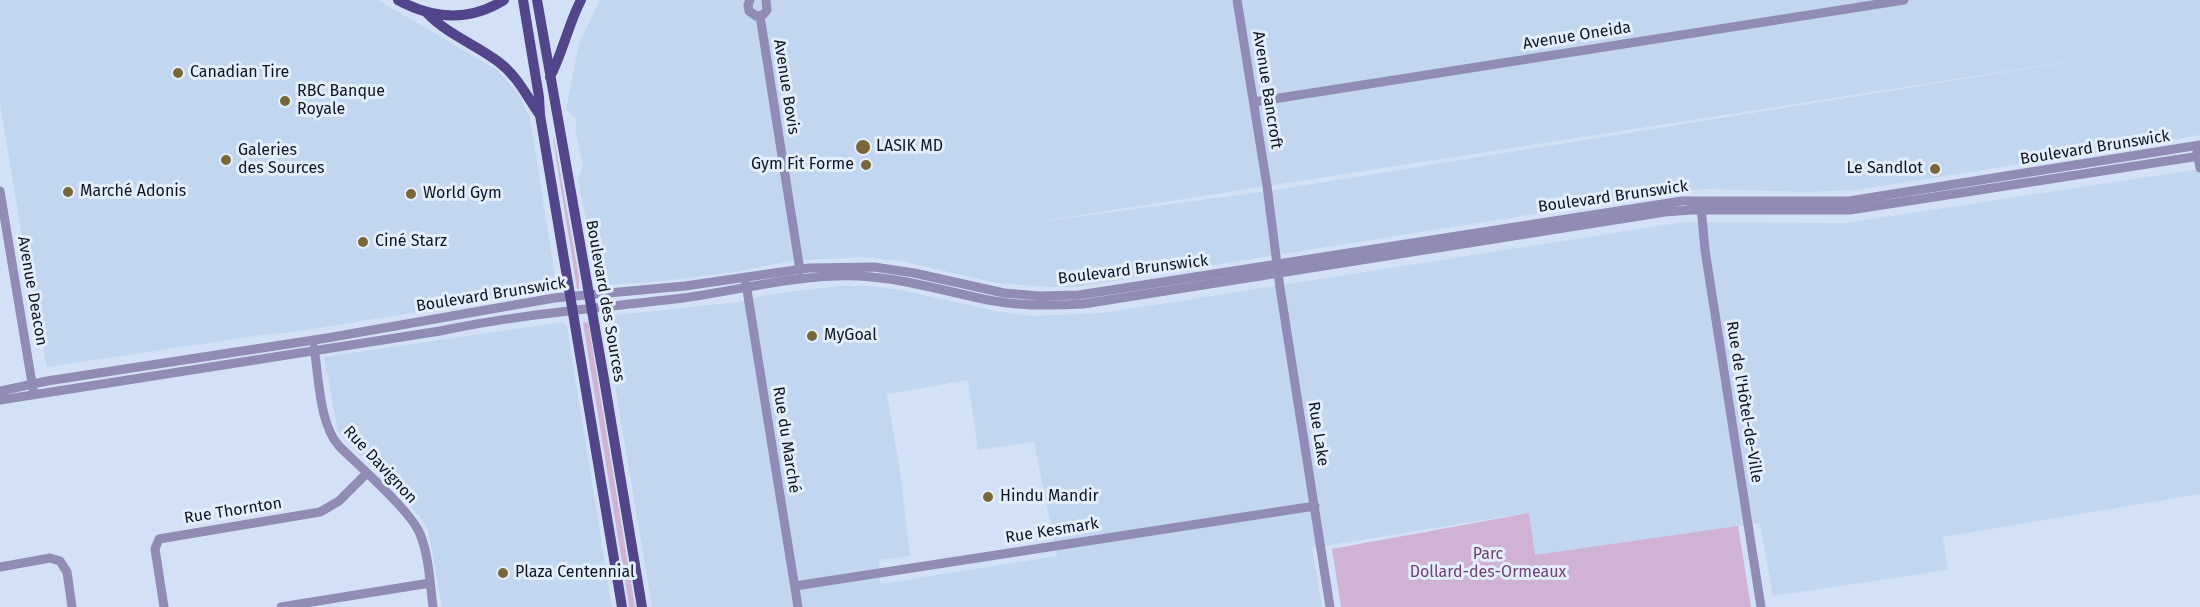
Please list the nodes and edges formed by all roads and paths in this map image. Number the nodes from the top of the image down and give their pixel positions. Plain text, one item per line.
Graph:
1 (398, 0) edge
2 (504, 0) edge
3 (523, 0) edge
4 (537, 0) edge
5 (581, 0) edge
6 (750, 0) edge
7 (766, 0) edge
8 (1237, 0) edge
9 (1904, 0) edge
10 (427, 13) junction
11 (759, 16) junction
12 (550, 78) junction
13 (1254, 102) junction
14 (540, 115) junction
15 (2198, 151) edge
16 (2200, 168) edge
17 (0, 191) edge
18 (1701, 205) junction
19 (1278, 269) junction
20 (800, 270) junction
21 (746, 283) junction
22 (589, 295) junction
23 (571, 297) junction
24 (592, 307) junction
25 (573, 309) junction
26 (313, 340) junction
27 (315, 351) junction
28 (33, 390) junction
29 (0, 391) edge
30 (0, 400) edge
31 (366, 474) junction
32 (1314, 506) junction
33 (0, 567) edge
34 (429, 583) junction
35 (795, 586) junction
36 (338, 602) edge
37 (72, 607) edge
38 (164, 607) edge
39 (281, 607) edge
40 (434, 607) edge
41 (622, 607) edge
42 (642, 607) edge
43 (798, 607) edge
44 (1330, 607) edge
45 (1761, 607) edge

1 - 10 main road
2 - 10 main road
3 - 14 main road, Boulevard des Sources
4 - 12 main road, Boulevard des Sources
5 - 12 main road
6 - 11 street, Avenue Bovis
7 - 11 street
8 - 13 street, Avenue Bancroft
9 - 13 street, Avenue Oneida
10 - 14 main road
11 - 20 street, Avenue Bovis
12 - 22 main road, Boulevard des Sources
13 - 19 street, Avenue Bancroft
14 - 23 main road, Boulevard des Sources
15 - 16 street
15 - 18 street, Boulevard Brunswick
17 - 28 street, Avenue Deacon
18 - 19 street, Boulevard Brunswick
18 - 45 street, Rue de l'Hôtel-de-Ville
19 - 20 street, Boulevard Brunswick
19 - 21 street, Boulevard Brunswick
19 - 32 street, Rue Lake
20 - 21 street, Boulevard Brunswick
21 - 22 street, Boulevard Brunswick
21 - 24 street, Boulevard Brunswick
21 - 35 street, Rue du Marché
22 - 23 street, Boulevard Brunswick
22 - 24 main road, Boulevard des Sources
23 - 25 main road, Boulevard des Sources
23 - 26 street, Boulevard Brunswick
24 - 25 street, Boulevard Brunswick
24 - 42 main road, Boulevard des Sources
25 - 27 street, Boulevard Brunswick
25 - 41 main road, Boulevard des Sources
26 - 27 street, Rue Davignon
26 - 28 street, Boulevard Brunswick
27 - 28 street, Boulevard Brunswick
27 - 31 street, Rue Davignon
28 - 29 street, Boulevard Brunswick
28 - 30 street, Boulevard Brunswick
31 - 34 street, Rue Davignon
31 - 38 street, Rue Thornton
32 - 35 street, Rue Kesmark
32 - 44 street, Rue Lake
33 - 37 street
34 - 36 street
34 - 40 street, Rue Davignon
35 - 43 street, Rue du Marché
36 - 39 street

